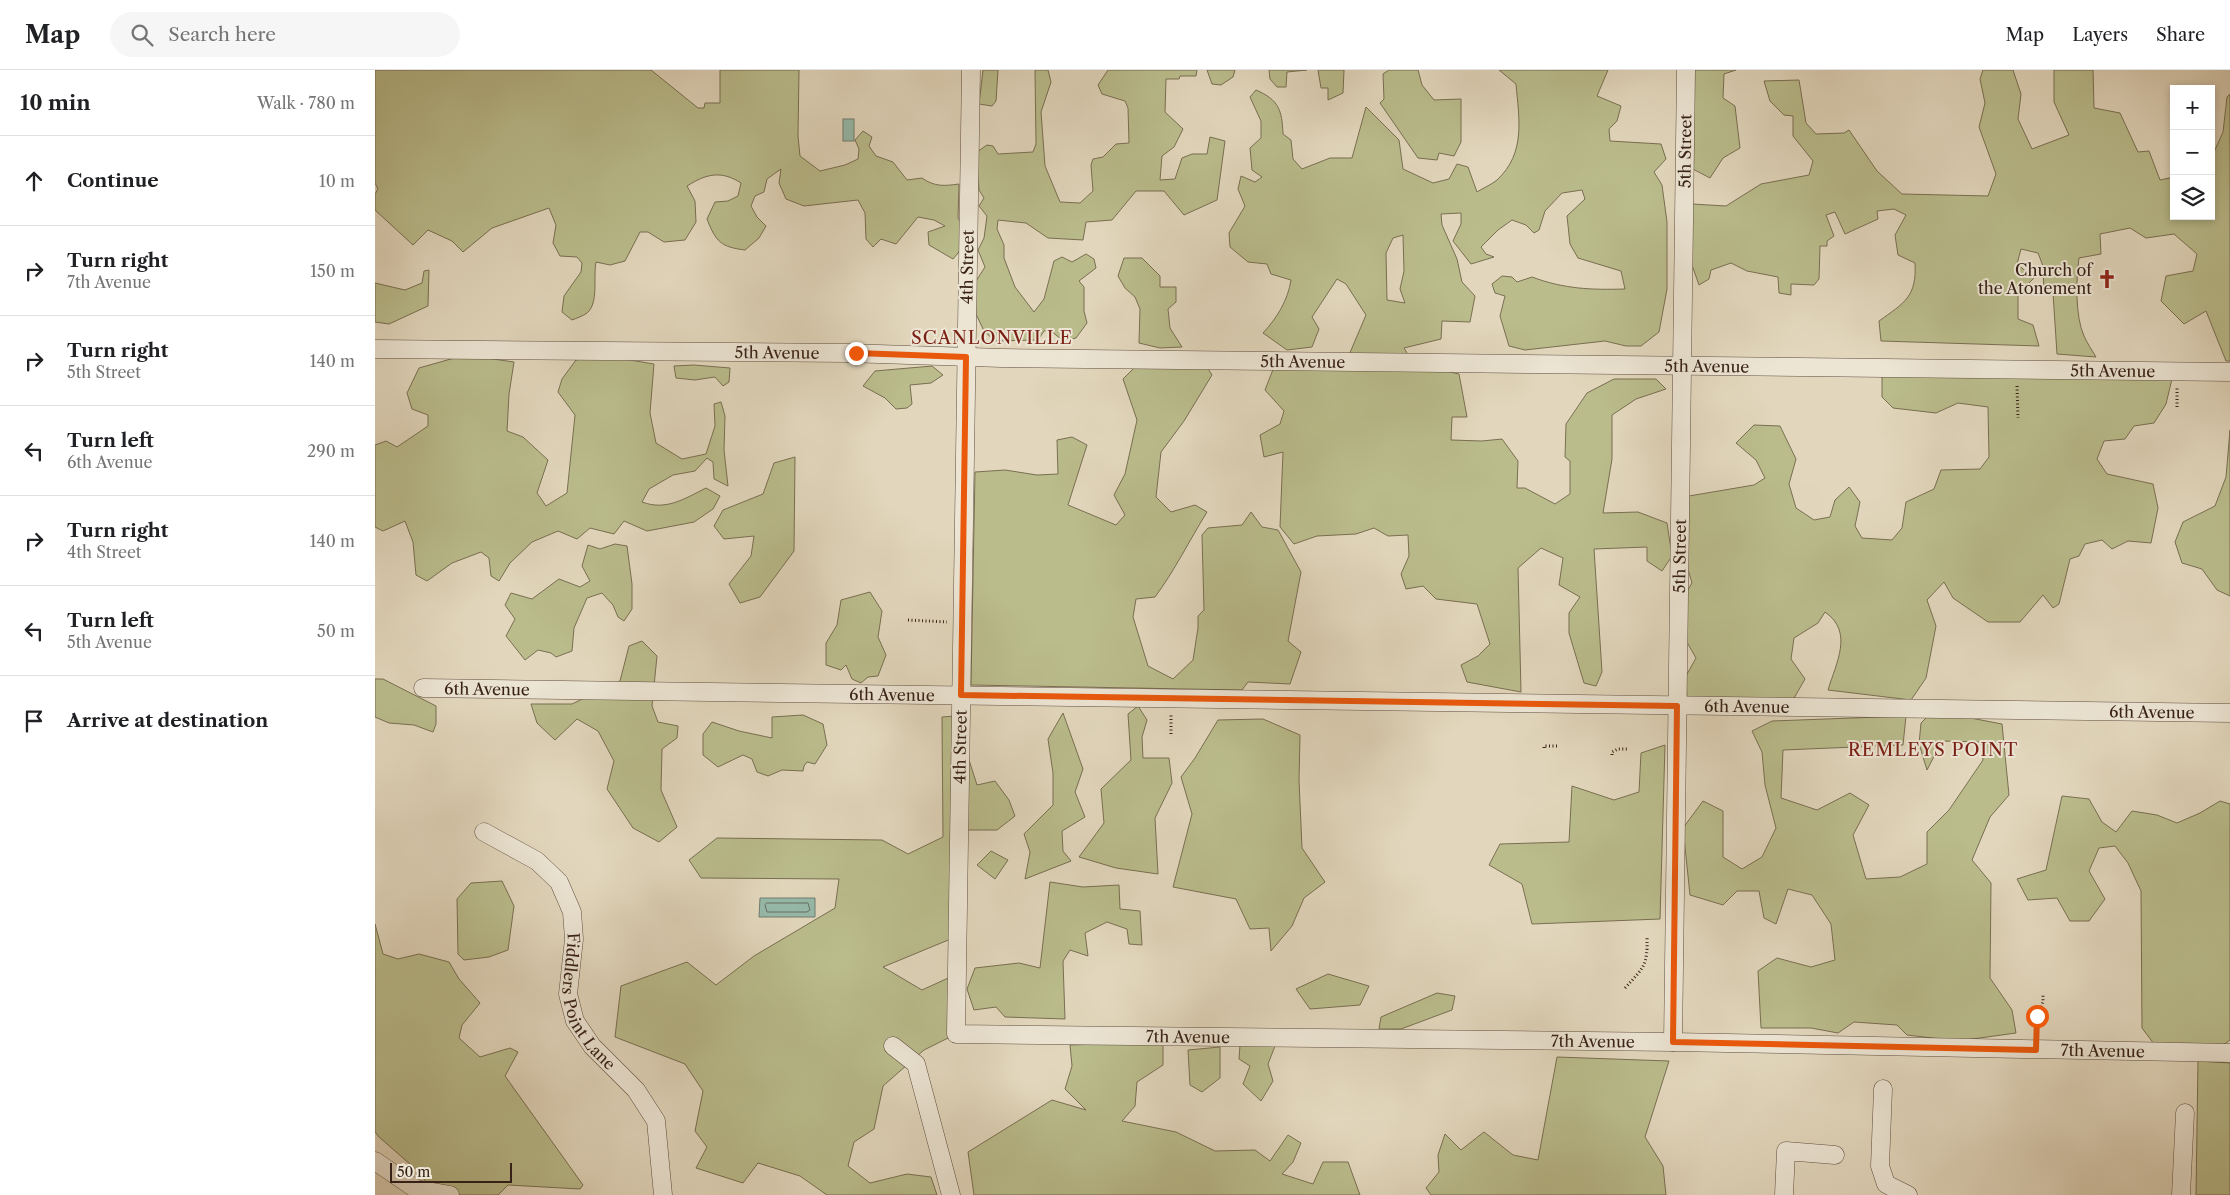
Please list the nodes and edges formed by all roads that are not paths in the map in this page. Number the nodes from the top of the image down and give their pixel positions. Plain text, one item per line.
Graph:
1 (971, 70) edge
2 (1686, 70) edge
3 (375, 349) edge
4 (966, 357) junction
5 (1682, 366) junction
6 (2230, 372) edge
7 (423, 688) dead end
8 (961, 695) junction
9 (1677, 706) junction
10 (2230, 713) edge
11 (484, 832) dead end
12 (956, 1034) joint
13 (1673, 1042) junction
14 (893, 1046) dead end
15 (2230, 1053) edge
16 (1883, 1089) dead end
17 (2185, 1113) dead end
18 (1835, 1155) dead end
19 (375, 1161) edge
20 (450, 1195) edge
21 (663, 1195) edge
22 (951, 1195) edge
23 (1784, 1195) edge
24 (1908, 1195) edge
25 (2181, 1195) edge

1 - 4 street, 4th Street
2 - 5 street, 5th Street
3 - 4 street, 5th Avenue
4 - 5 street, 5th Avenue
4 - 8 street, 4th Street
5 - 6 street, 5th Avenue
5 - 9 street, 5th Street
7 - 8 street, 6th Avenue
8 - 9 street, 6th Avenue
8 - 12 street, 4th Street
9 - 10 street, 6th Avenue
9 - 13 street, 5th Street
11 - 21 street, Fiddlers Point Lane
12 - 13 street, 7th Avenue
13 - 15 street, 7th Avenue
14 - 22 street
16 - 24 street
17 - 25 street
18 - 23 street
19 - 20 street

